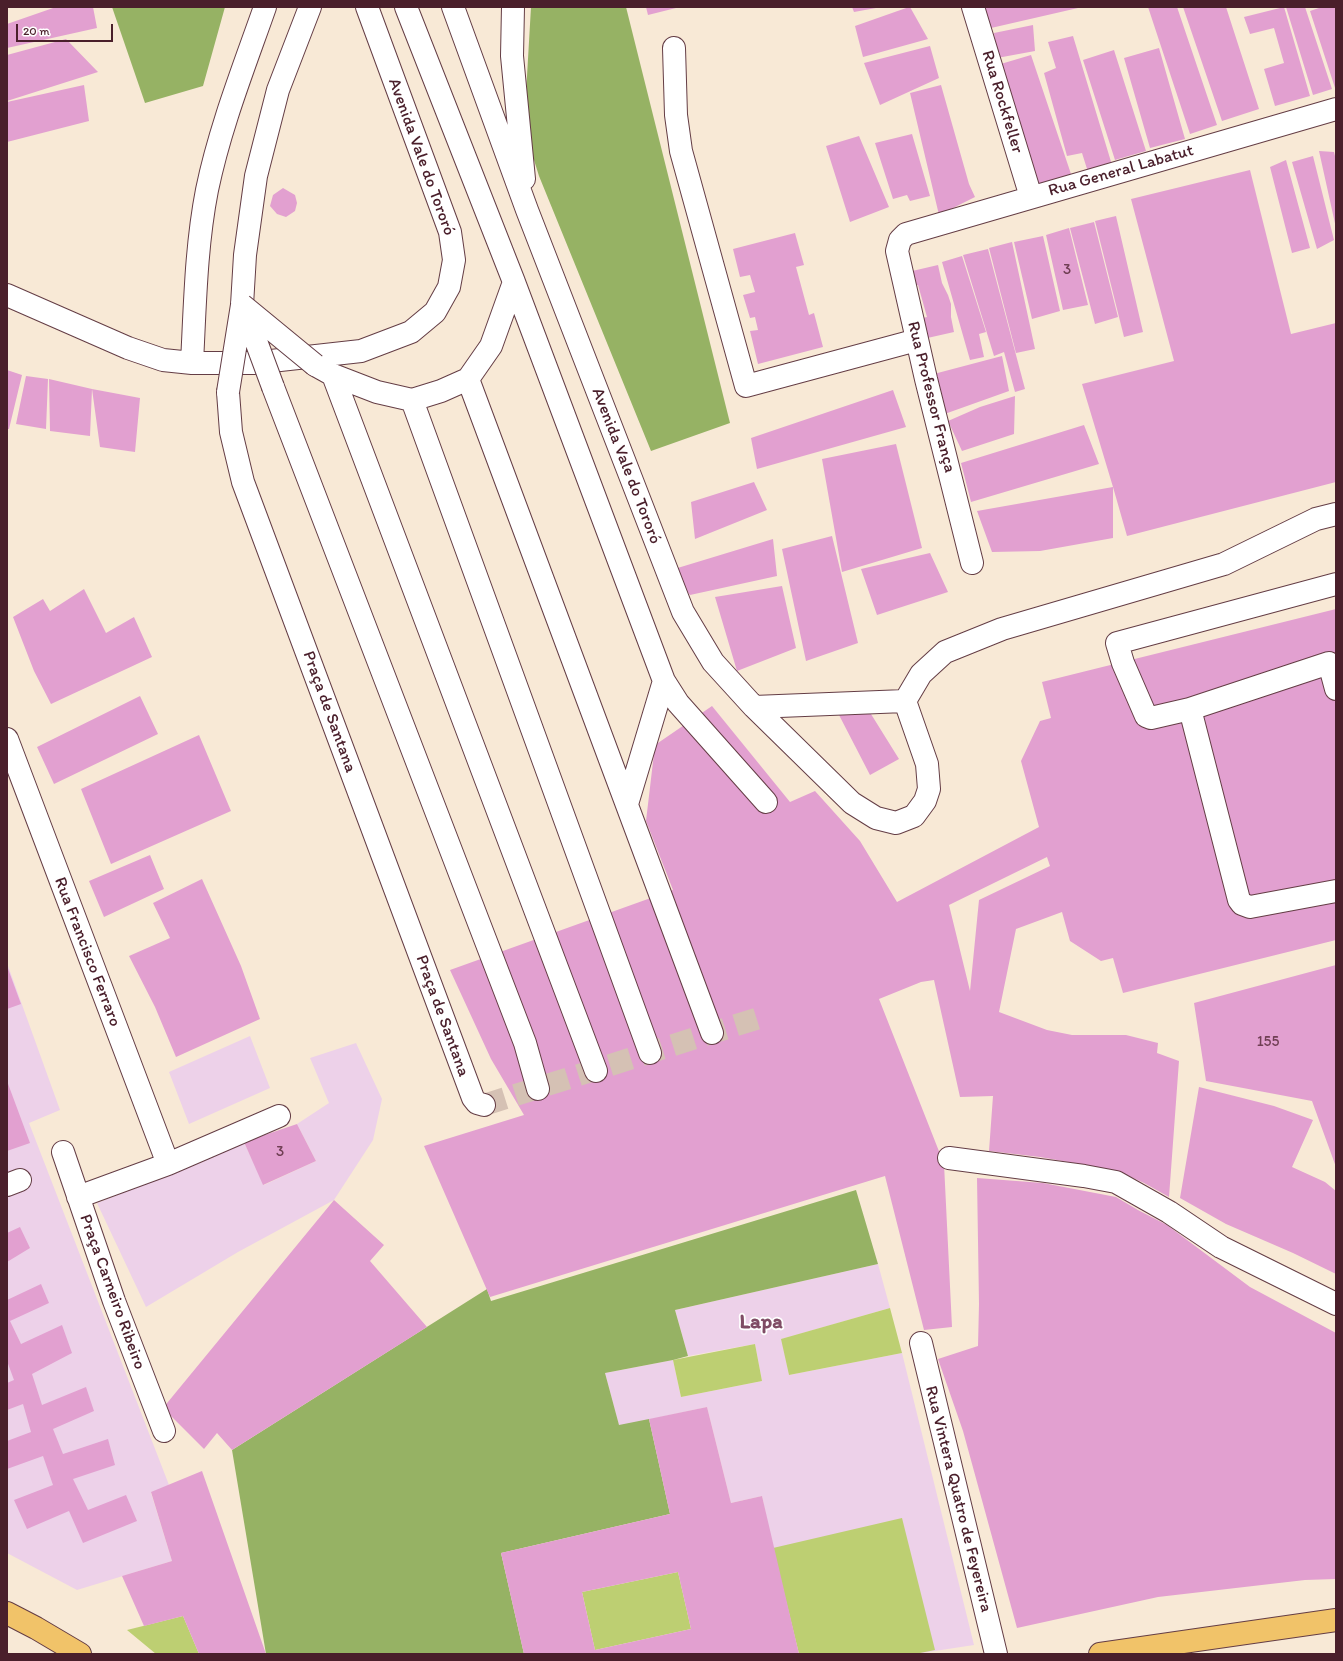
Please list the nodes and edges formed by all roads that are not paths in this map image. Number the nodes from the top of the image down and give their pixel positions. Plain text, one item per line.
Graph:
1 (265, 7) edge
2 (310, 7) edge
3 (367, 7) edge
4 (406, 7) edge
5 (453, 7) edge
6 (513, 7) edge
7 (973, 7) edge
8 (674, 48) dead end
9 (1336, 109) edge
10 (1031, 197) junction
11 (527, 210) junction
12 (906, 234) joint
13 (514, 282) junction
14 (7, 295) edge
15 (242, 305) junction
16 (917, 340) junction
17 (192, 362) junction
18 (324, 370) junction
19 (468, 379) junction
20 (412, 400) junction
21 (1336, 514) edge
22 (972, 563) dead end
23 (1336, 584) edge
24 (1332, 662) edge
25 (664, 681) junction
26 (1336, 690) edge
27 (905, 701) junction
28 (754, 707) junction
29 (1190, 709) junction
30 (7, 740) edge
31 (766, 802) dead end
32 (627, 804) junction
33 (1336, 891) edge
34 (712, 1033) dead end
35 (650, 1053) dead end
36 (596, 1071) dead end
37 (538, 1089) dead end
38 (484, 1105) dead end
39 (279, 1116) dead end
40 (64, 1152) dead end
41 (949, 1158) dead end
42 (168, 1164) junction
43 (78, 1197) junction
44 (1336, 1304) edge
45 (921, 1343) dead end
46 (164, 1431) dead end
47 (7, 1613) edge
48 (1336, 1620) edge
49 (80, 1654) edge
50 (996, 1654) edge
51 (1100, 1654) edge

1 - 17 street
2 - 15 street, Praça de Santana
3 - 17 street, Avenida Vale do Tororó
4 - 13 street
5 - 11 street, Avenida Vale do Tororó
6 - 11 street, Avenida Vale do Tororó
7 - 10 street, Rua Rockfeller
8 - 16 street
9 - 10 street, Rua General Labatut
10 - 12 street, Rua General Labatut
11 - 28 street, Avenida Vale do Tororó
12 - 16 street, Rua Professor França
13 - 19 street
13 - 25 street
14 - 17 street, Avenida Vale do Tororó
15 - 18 street, bridge
15 - 37 street, bridge
15 - 38 street, Praça de Santana, bridge
16 - 22 street, Rua Professor França
18 - 20 street
18 - 36 street
19 - 20 street
19 - 32 street
20 - 35 street
21 - 27 street
23 - 29 street
24 - 26 street
24 - 29 street
25 - 31 street
25 - 32 street
27 - 28 street
27 - 28 street, Avenida Vale do Tororó
29 - 33 street
30 - 42 street, Rua Francisco Ferraro
32 - 34 street
39 - 42 street
40 - 43 street, Praça Carneiro Ribeiro
41 - 44 street
42 - 43 street
43 - 46 street, Praça Carneiro Ribeiro
45 - 50 street, Rua Vintera Quatro de Feyereira
47 - 49 main road
48 - 51 main road

